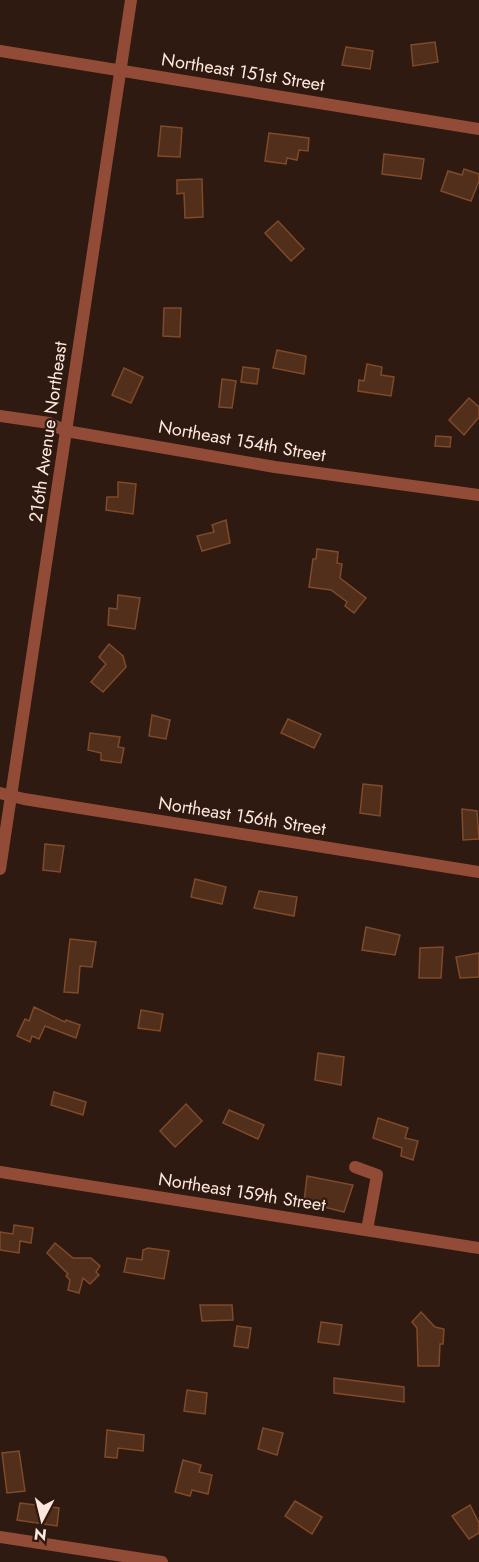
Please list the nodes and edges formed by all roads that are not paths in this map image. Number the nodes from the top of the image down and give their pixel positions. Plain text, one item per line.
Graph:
1 (131, 0) edge
2 (0, 51) edge
3 (121, 70) junction
4 (479, 129) edge
5 (0, 416) edge
6 (66, 431) junction
7 (479, 495) edge
8 (5, 795) edge
9 (0, 869) edge
10 (479, 872) edge
11 (355, 1167) dead end
12 (0, 1172) edge
13 (367, 1230) junction
14 (479, 1248) edge
15 (0, 1537) edge
16 (162, 1562) edge

1 - 3 street, 216th Avenue Northeast
2 - 3 street, Northeast 151st Street
3 - 4 street, Northeast 151st Street
3 - 6 street, 216th Avenue Northeast
5 - 6 street, Northeast 154th Street
6 - 7 street, Northeast 154th Street
6 - 8 street, 216th Avenue Northeast
8 - 9 street, 216th Avenue Northeast
8 - 10 street, Northeast 156th Street
11 - 13 street
12 - 13 street, Northeast 159th Street
13 - 14 street, Northeast 159th Street
15 - 16 street

